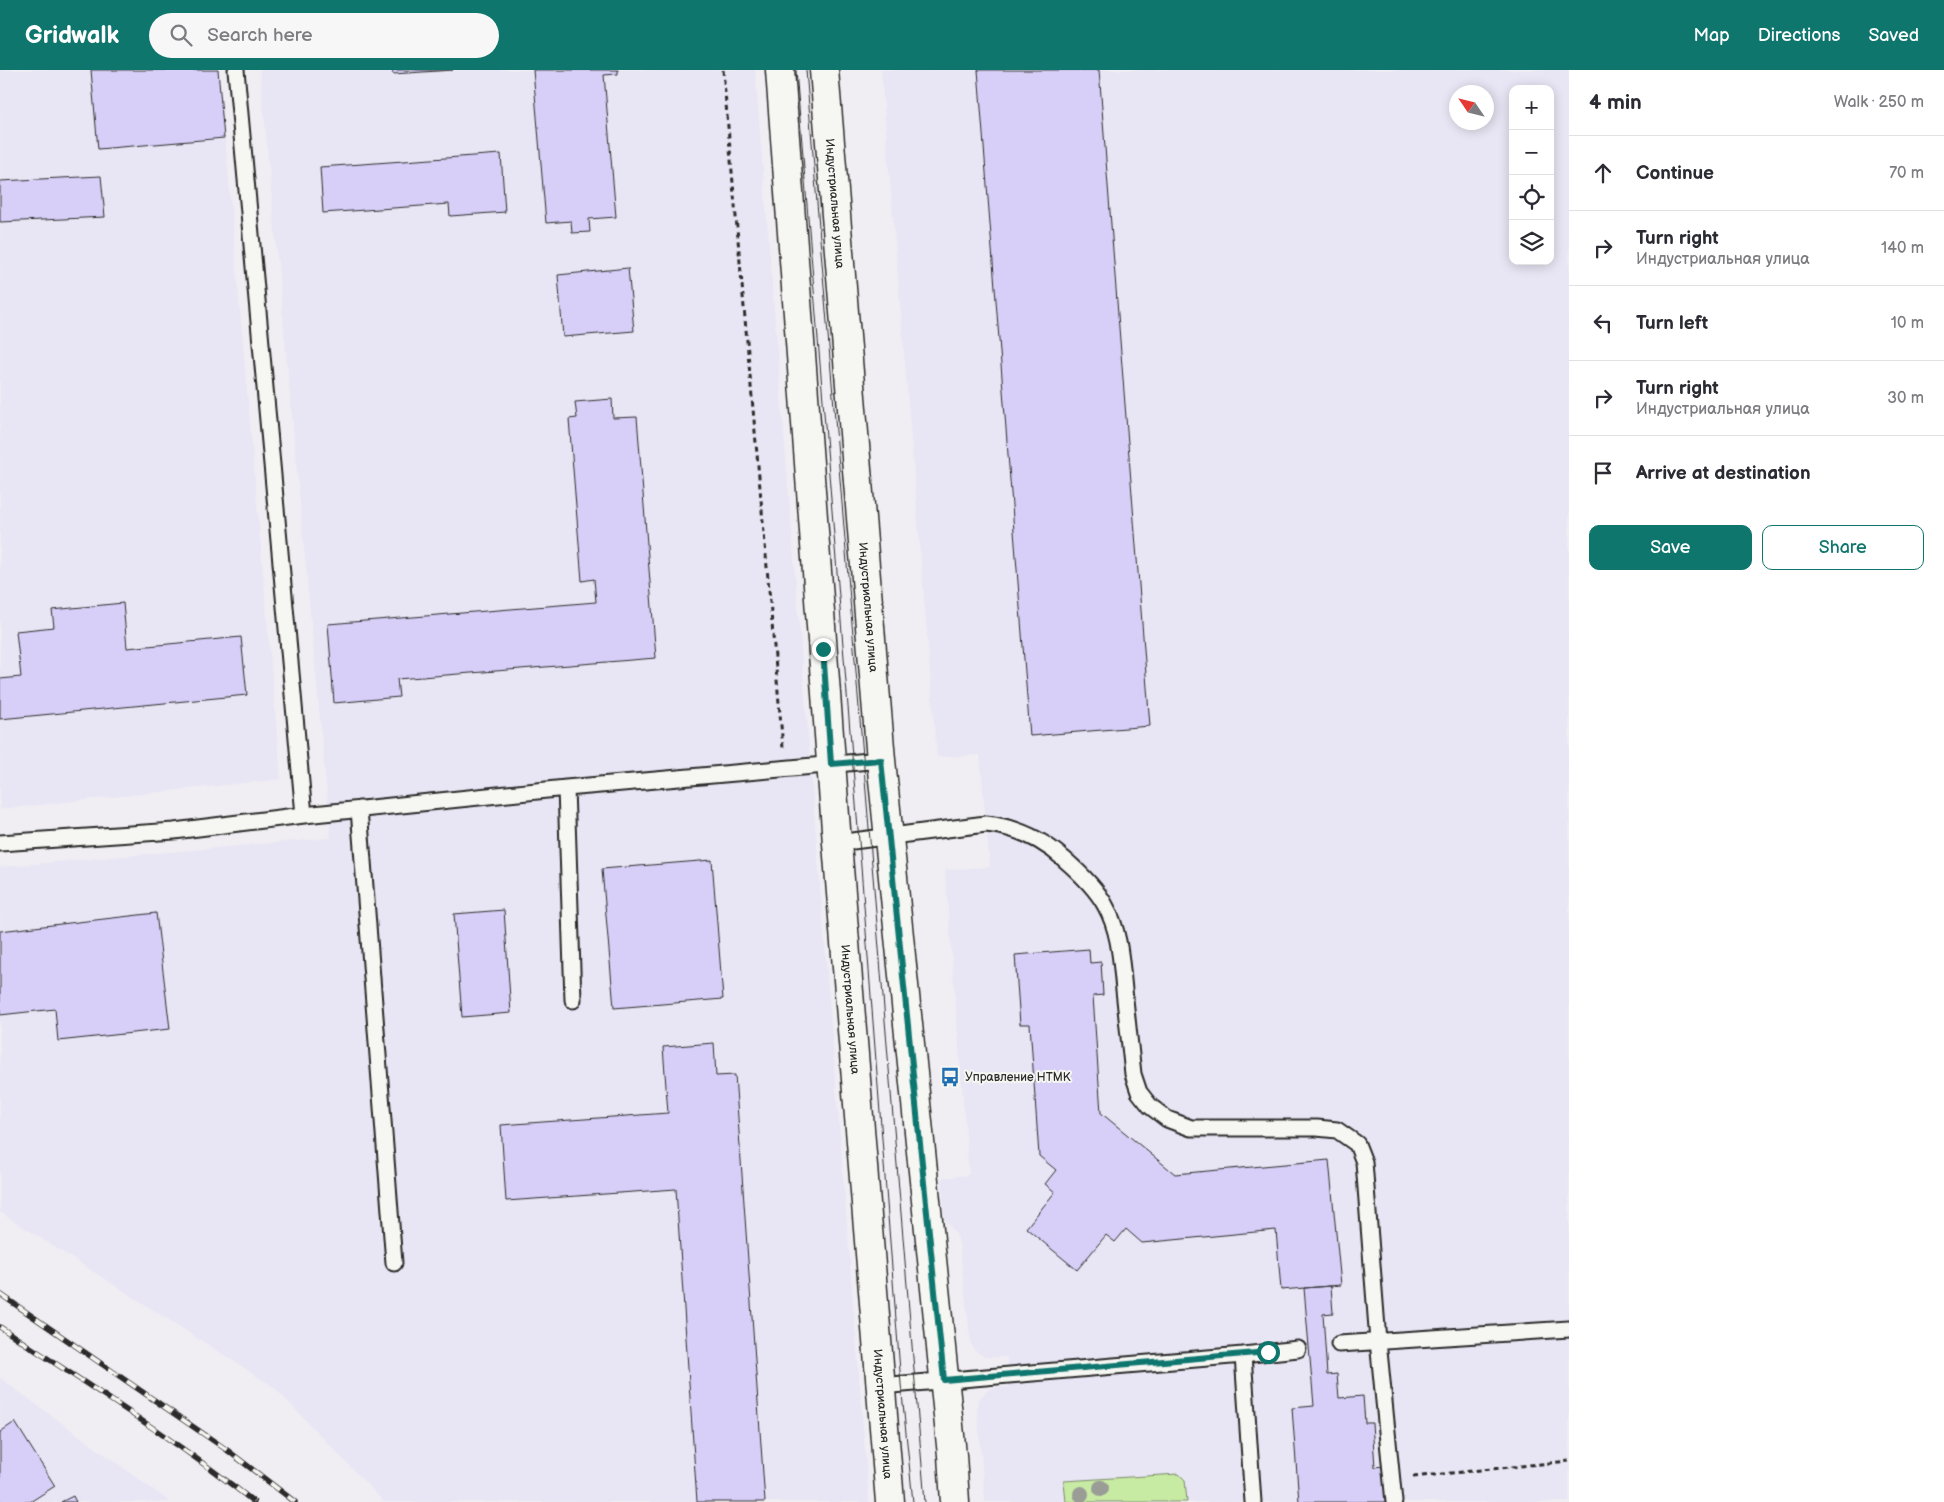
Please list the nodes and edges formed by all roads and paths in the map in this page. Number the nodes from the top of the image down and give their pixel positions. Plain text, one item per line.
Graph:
1 (236, 70) edge
2 (723, 70) edge
3 (780, 70) edge
4 (824, 70) edge
5 (881, 760) junction
6 (831, 764) junction
7 (785, 768) junction
8 (566, 788) junction
9 (359, 809) junction
10 (304, 815) junction
11 (888, 838) junction
12 (0, 842) edge
13 (837, 843) junction
14 (573, 1000) dead end
15 (394, 1263) dead end
16 (1569, 1329) edge
17 (1378, 1342) junction
18 (1339, 1344) dead end
19 (1298, 1349) dead end
20 (1243, 1355) junction
21 (944, 1380) junction
22 (880, 1386) junction
23 (1569, 1461) edge
24 (1392, 1480) junction
25 (890, 1502) edge
26 (955, 1502) edge
27 (1253, 1502) edge
28 (1394, 1502) edge

1 - 10 lane
2 - 7 path
3 - 6 main road, Индустриальная улица
4 - 5 main road, Индустриальная улица
5 - 6 lane
5 - 11 main road, Индустриальная улица
6 - 7 lane
6 - 13 main road, Индустриальная улица
7 - 8 lane
8 - 9 lane
8 - 14 lane
9 - 10 lane
9 - 15 lane
10 - 12 lane
11 - 13 lane
11 - 17 lane
11 - 21 main road, Индустриальная улица
13 - 22 main road, Индустриальная улица
16 - 17 lane
17 - 18 lane
17 - 24 lane
19 - 20 lane
20 - 21 lane
20 - 27 lane
21 - 22 lane
21 - 26 main road, Индустриальная улица
22 - 25 main road, Индустриальная улица
23 - 24 path
24 - 28 lane

